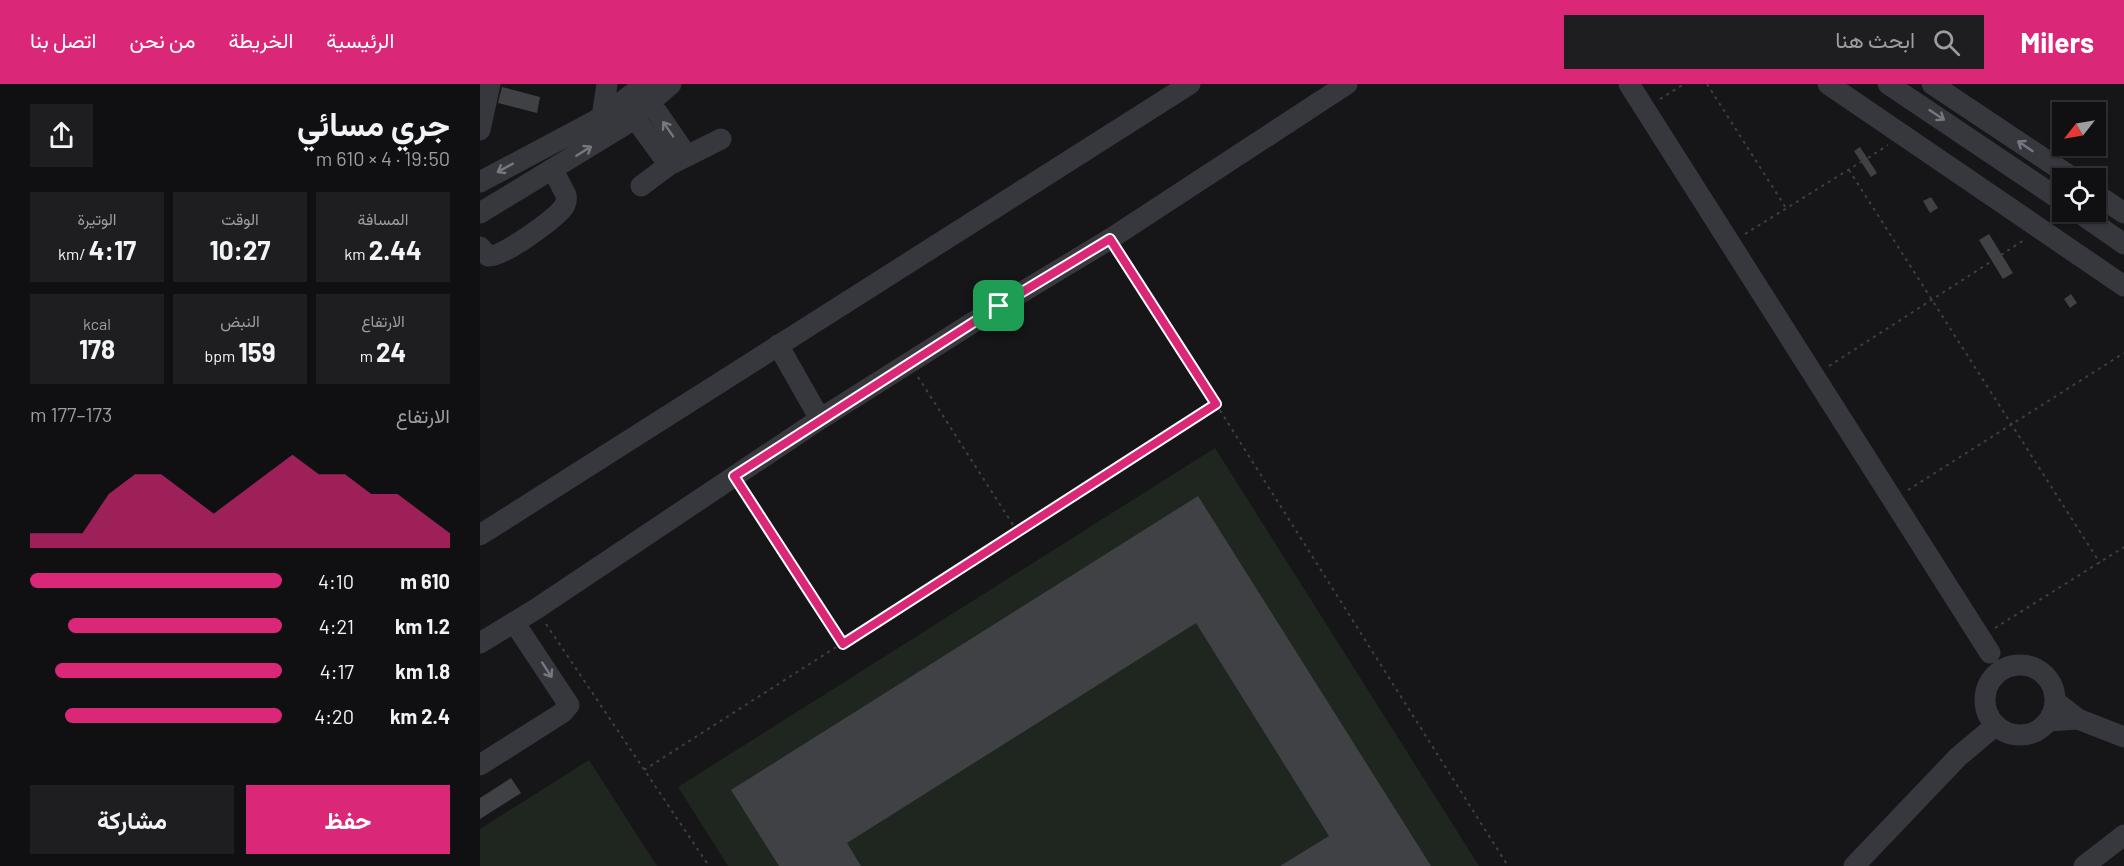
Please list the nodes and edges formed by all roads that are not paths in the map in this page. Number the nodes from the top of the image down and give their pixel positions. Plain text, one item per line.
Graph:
1 (490, 84) edge
2 (607, 84) edge
3 (671, 84) edge
4 (1190, 84) edge
5 (1347, 84) edge
6 (1629, 84) edge
7 (1828, 84) edge
8 (1888, 84) edge
9 (1932, 84) edge
10 (1318, 91) edge
11 (641, 101) edge
12 (602, 117) junction
13 (480, 130) edge
14 (721, 139) dead end
15 (529, 155) junction
16 (678, 160) junction
17 (2058, 168) edge
18 (548, 173) junction
19 (480, 182) edge
20 (641, 186) dead end
21 (2052, 194) edge
22 (2106, 201) edge
23 (480, 213) edge
24 (2124, 213) edge
25 (2092, 222) edge
26 (2124, 244) edge
27 (480, 247) edge
28 (2124, 286) edge
29 (778, 345) junction
30 (820, 419) junction
31 (480, 535) edge
32 (514, 622) junction
33 (480, 644) edge
34 (2001, 673) junction
35 (2055, 701) junction
36 (2078, 719) junction
37 (2048, 721) junction
38 (1996, 725) junction
39 (2124, 737) edge
40 (480, 765) edge
41 (2124, 835) edge
42 (1854, 866) edge
43 (2084, 866) edge

1 - 13 street
2 - 12 street
3 - 11 street
4 - 29 street
5 - 10 street
6 - 34 street
7 - 28 street
8 -> 21 street
17 -> 9 street
10 - 30 street
11 - 12 street
11 - 16 street
18 -> 11 street
12 - 15 street
14 - 16 street
15 - 18 street
15 -> 19 street
16 - 20 street
18 - 23 street
18 - 27 street
22 - 24 street
25 - 26 street
29 - 30 street
29 - 31 street
30 - 32 street
32 - 33 street
32 -> 40 street
34 - 35 street
34 - 38 street
35 - 36 street
35 - 37 street
36 - 37 street
36 - 39 street
37 - 38 street
38 - 42 street
41 - 43 street

